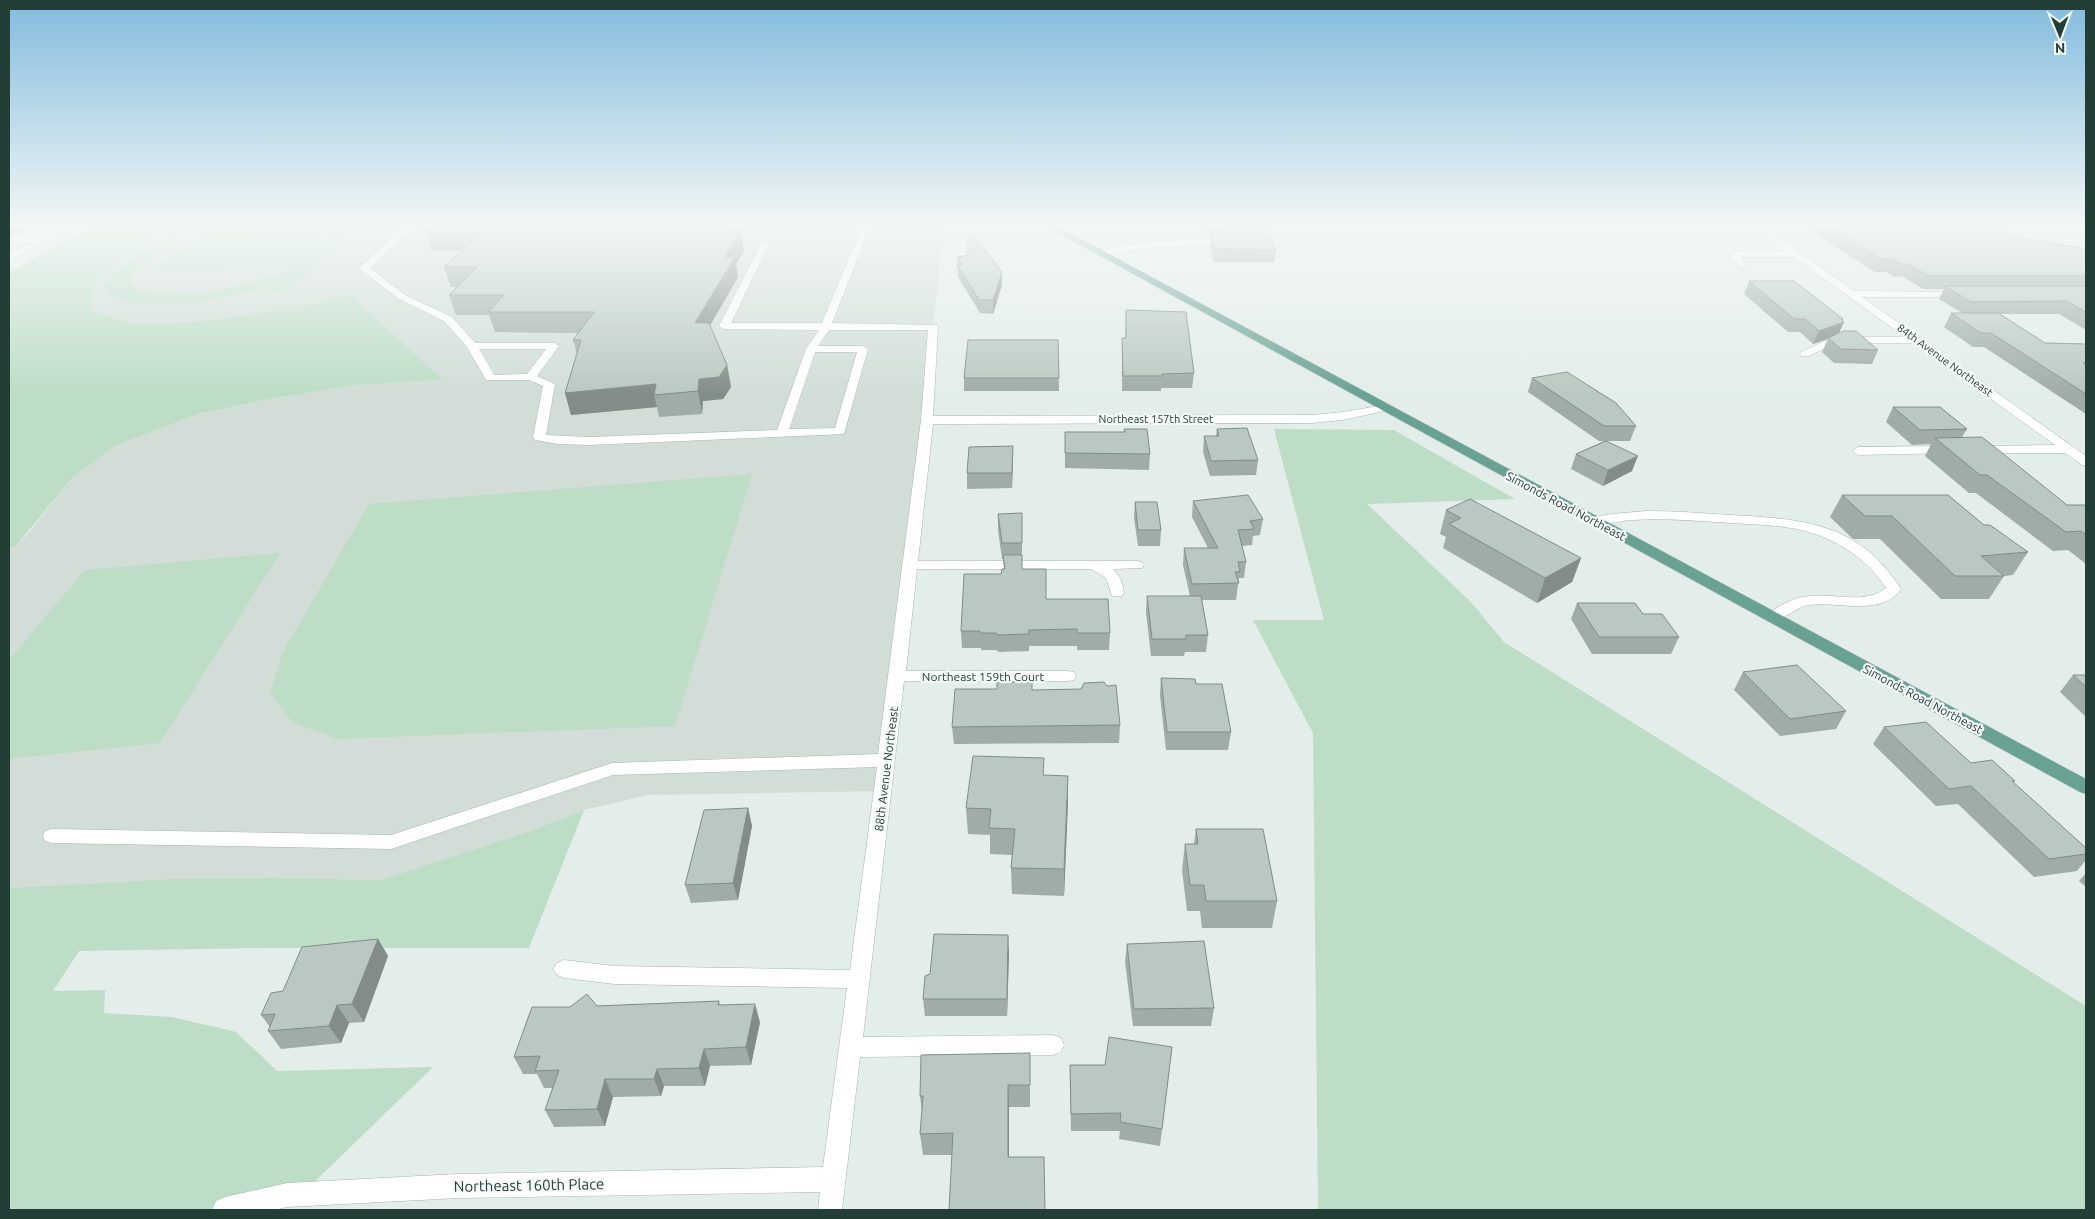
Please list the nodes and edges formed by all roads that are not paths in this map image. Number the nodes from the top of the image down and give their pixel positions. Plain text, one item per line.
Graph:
1 (381, 281) edge
2 (747, 281) edge
3 (844, 281) edge
4 (1152, 281) edge
5 (1834, 281) edge
6 (1853, 294) junction
7 (1976, 294) edge
8 (826, 326) junction
9 (1917, 340) junction
10 (472, 346) junction
11 (811, 349) junction
12 (1806, 354) dead end
13 (530, 378) junction
14 (1384, 408) junction
15 (927, 420) junction
16 (782, 433) junction
17 (2068, 449) junction
18 (1858, 451) dead end
19 (2086, 462) edge
20 (1595, 521) junction
21 (910, 565) junction
22 (1086, 565) junction
23 (1137, 565) dead end
24 (1117, 593) dead end
25 (1772, 617) junction
26 (897, 676) junction
27 (1068, 676) dead end
28 (888, 760) junction
29 (2086, 787) edge
30 (52, 836) dead end
31 (564, 969) dead end
32 (860, 980) junction
33 (1053, 1045) dead end
34 (851, 1047) junction
35 (834, 1179) junction
36 (225, 1210) edge
37 (830, 1210) edge

1 - 10 street
2 - 8 street
3 - 8 street
4 - 14 main road, Simonds Road Northeast
5 - 6 street, 84th Avenue Northeast
6 - 7 street
6 - 9 street, 84th Avenue Northeast
8 - 11 street
8 - 15 street, 88th Avenue Northeast
9 - 12 street
9 - 17 street, 84th Avenue Northeast
10 - 13 street
10 - 13 street
11 - 16 street
11 - 16 street
13 - 16 street
14 - 15 street, Northeast 157th Street
14 - 20 main road, Simonds Road Northeast
15 - 21 street, 88th Avenue Northeast
17 - 18 street
17 - 19 street, 84th Avenue Northeast
20 - 25 main road, Simonds Road Northeast
20 - 25 street
21 - 22 street
21 - 26 street, 88th Avenue Northeast
22 - 23 street
22 - 24 street
25 - 29 main road, Simonds Road Northeast
26 - 27 street, Northeast 159th Court
26 - 28 street, 88th Avenue Northeast
28 - 30 street
28 - 32 street, 88th Avenue Northeast
31 - 32 street
32 - 34 street, 88th Avenue Northeast
33 - 34 street
34 - 35 street, 88th Avenue Northeast
35 - 36 street, Northeast 160th Place
35 - 37 street, 88th Avenue Northeast

